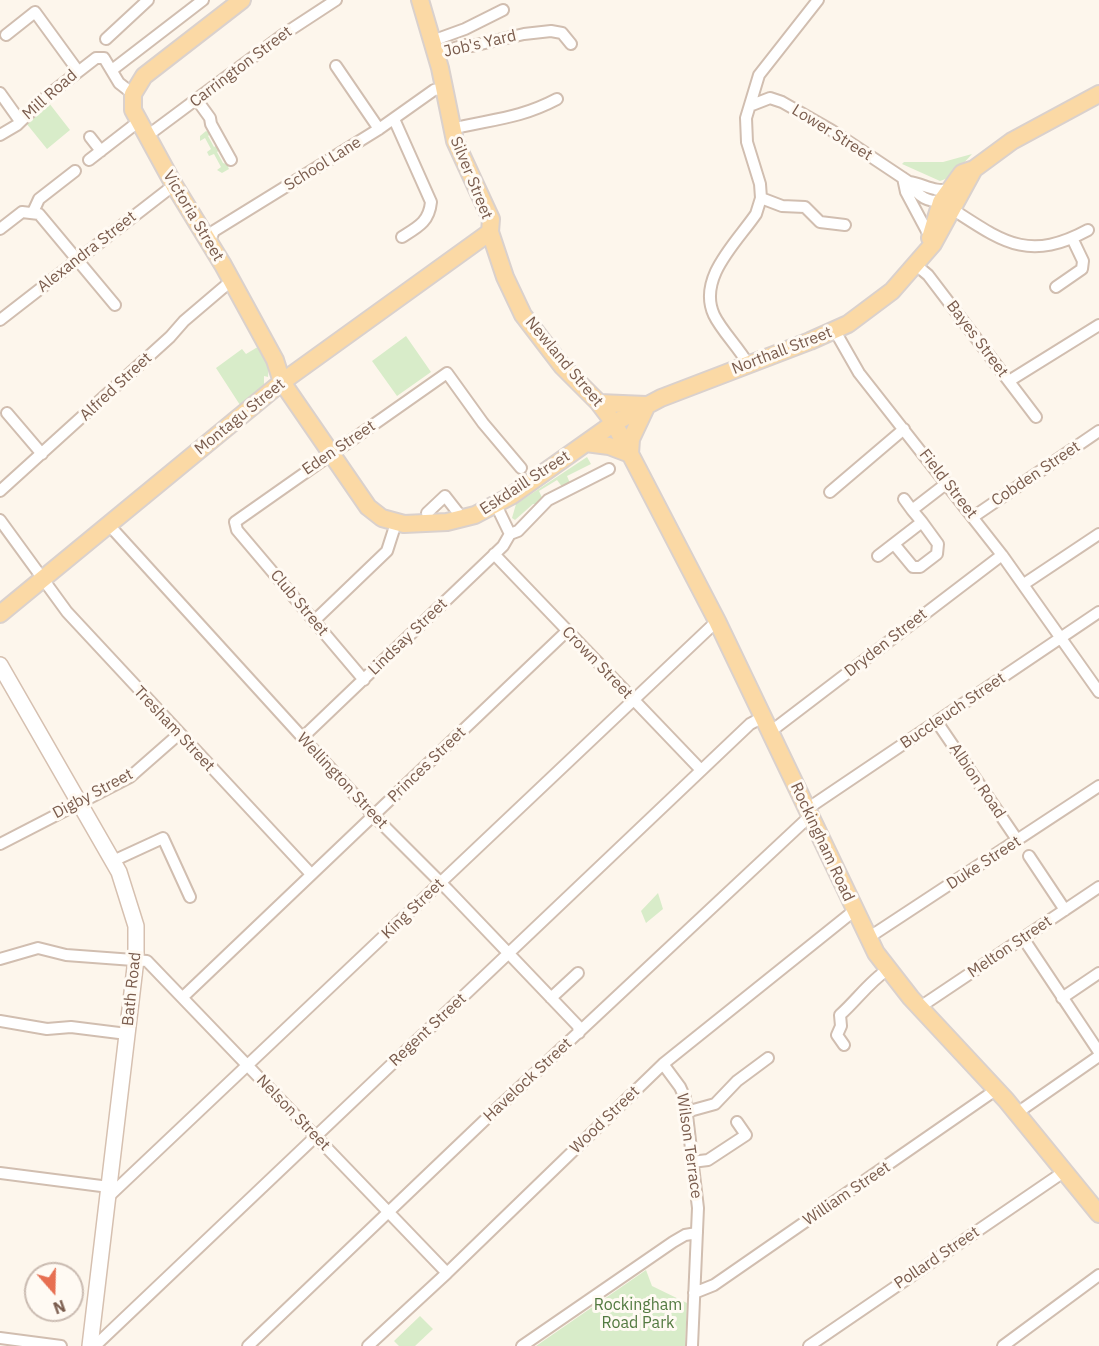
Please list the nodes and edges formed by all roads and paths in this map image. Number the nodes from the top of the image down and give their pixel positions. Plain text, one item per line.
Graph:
1 (202, 0) edge
2 (242, 0) edge
3 (336, 0) edge
4 (420, 0) edge
5 (818, 0) edge
6 (145, 1) edge
7 (502, 10) dead end
8 (6, 35) dead end
9 (106, 39) dead end
10 (571, 44) dead end
11 (434, 47) junction
12 (336, 66) dead end
13 (78, 70) junction
14 (112, 70) junction
15 (758, 82) junction
16 (444, 88) junction
17 (0, 93) edge
18 (133, 94) junction
19 (1099, 94) edge
20 (772, 98) junction
21 (557, 99) dead end
22 (198, 100) junction
23 (752, 105) junction
24 (394, 119) junction
25 (20, 121) junction
26 (142, 129) junction
27 (379, 129) junction
28 (451, 129) junction
29 (0, 135) edge
30 (90, 137) dead end
31 (100, 151) junction
32 (89, 160) dead end
33 (231, 160) dead end
34 (75, 171) dead end
35 (906, 180) junction
36 (174, 185) junction
37 (948, 197) junction
38 (761, 198) junction
39 (33, 212) junction
40 (845, 225) dead end
41 (0, 229) edge
42 (1088, 230) dead end
43 (486, 235) junction
44 (402, 237) dead end
45 (1072, 238) junction
46 (929, 243) junction
47 (212, 246) junction
48 (77, 260) junction
49 (916, 265) junction
50 (231, 281) junction
51 (1056, 287) dead end
52 (115, 305) dead end
53 (0, 320) edge
54 (1099, 325) edge
55 (835, 331) junction
56 (748, 364) junction
57 (1009, 381) junction
58 (282, 382) junction
59 (647, 405) junction
60 (7, 413) dead end
61 (606, 413) junction
62 (1036, 417) dead end
63 (904, 429) junction
64 (1099, 431) edge
65 (586, 443) junction
66 (42, 454) junction
67 (332, 454) junction
68 (630, 454) junction
69 (521, 468) dead end
70 (609, 469) dead end
71 (947, 483) junction
72 (0, 491) edge
73 (830, 492) dead end
74 (904, 499) dead end
75 (496, 505) junction
76 (912, 510) junction
77 (427, 513) dead end
78 (973, 517) junction
79 (463, 519) junction
80 (0, 520) edge
81 (922, 522) junction
82 (396, 523) junction
83 (109, 525) junction
84 (235, 526) joint
85 (510, 534) junction
86 (1099, 534) edge
87 (894, 544) junction
88 (494, 554) junction
89 (1002, 555) junction
90 (878, 556) dead end
91 (43, 579) junction
92 (1024, 584) junction
93 (1099, 612) edge
94 (0, 614) edge
95 (314, 621) junction
96 (717, 621) junction
97 (567, 632) junction
98 (1062, 637) junction
99 (0, 665) edge
100 (364, 680) junction
101 (1099, 692) edge
102 (634, 700) junction
103 (937, 722) junction
104 (767, 724) junction
105 (179, 734) junction
106 (302, 738) junction
107 (701, 770) junction
108 (1099, 786) edge
109 (79, 803) junction
110 (808, 812) junction
111 (373, 815) junction
112 (1018, 841) junction
113 (0, 843) edge
114 (1029, 856) dead end
115 (113, 861) junction
116 (311, 874) junction
117 (440, 883) junction
118 (1099, 887) edge
119 (190, 897) dead end
120 (855, 910) junction
121 (1065, 910) junction
122 (868, 938) junction
123 (1023, 938) junction
124 (508, 954) junction
125 (0, 959) edge
126 (136, 959) junction
127 (887, 970) junction
128 (1099, 973) edge
129 (578, 974) dead end
130 (183, 997) junction
131 (551, 998) junction
132 (1062, 998) junction
133 (920, 1007) junction
134 (0, 1021) edge
135 (579, 1032) junction
136 (127, 1034) junction
137 (844, 1046) dead end
138 (1099, 1054) edge
139 (768, 1058) dead end
140 (663, 1064) junction
141 (249, 1066) junction
142 (996, 1089) junction
143 (686, 1112) junction
144 (1017, 1113) junction
145 (737, 1122) dead end
146 (316, 1137) junction
147 (692, 1162) junction
148 (1065, 1171) junction
149 (0, 1173) edge
150 (108, 1193) junction
151 (388, 1212) junction
152 (1099, 1214) edge
153 (697, 1233) junction
154 (447, 1274) junction
155 (1099, 1275) edge
156 (694, 1293) junction
157 (0, 1338) edge
158 (371, 1345) edge
159 (61, 1346) edge
160 (90, 1346) edge
161 (95, 1346) edge
162 (248, 1346) edge
163 (522, 1346) edge
164 (692, 1346) edge
165 (809, 1346) edge
166 (1003, 1346) edge

1 - 14 street
2 - 18 main road
3 - 22 street, Carrington Street
4 - 11 main road, Silver Street
5 - 15 street
6 - 9 street
7 - 11 street
8 - 13 street
10 - 11 street, Job's Yard
11 - 16 main road, Silver Street
12 - 27 street
13 - 14 street, Mill Road
13 - 25 street, Mill Road
14 - 18 street
15 - 20 street
15 - 23 street
16 - 24 street, School Lane
16 - 28 main road, Silver Street
17 - 25 street
18 - 26 main road, Victoria Street
19 - 37 main road
20 - 23 street, Lower Street
20 - 35 street, Lower Street
21 - 28 street
22 - 26 street, Carrington Street
22 - 33 street
23 - 38 street
24 - 27 street, School Lane
24 - 44 street
25 - 29 street, Mill Road
26 - 31 street, Carrington Street
26 - 36 main road, Victoria Street
27 - 47 street, School Lane
28 - 43 main road, Silver Street
30 - 31 street
31 - 32 street, Carrington Street
34 - 39 street
35 - 37 street, Lower Street
35 - 46 street
36 - 47 main road, Victoria Street
36 - 48 street, Alexandra Street
37 - 45 street, Lower Street
37 - 46 main road, Northall Street
38 - 40 street
38 - 56 street
39 - 41 street
39 - 48 street
42 - 45 street, Lower Street
43 - 58 main road, Montagu Street
43 - 61 main road, Newland Street
45 - 51 street
46 - 49 main road, Northall Street
47 - 50 main road, Victoria Street
48 - 52 street
48 - 53 street, Alexandra Street
49 - 55 main road, Northall Street
49 - 57 street, Bayes Street
50 - 58 main road, Victoria Street
50 - 66 street, Alfred Street
54 - 57 street
55 - 56 main road, Northall Street
55 - 63 street, Field Street
56 - 59 main road, Northall Street
57 - 62 street, Bayes Street
58 - 67 main road, Eskdaill Street
58 - 83 main road, Montagu Street
59 - 61 main road
59 - 61 main road, Northall Street
59 - 68 main road
60 - 66 street
61 - 65 main road, Eskdaill Street
61 - 68 main road, Rockingham Road
63 - 71 street, Field Street
63 - 73 street
64 - 78 street, Cobden Street
65 - 68 main road
65 - 75 main road, Eskdaill Street
66 - 72 street, Alfred Street
67 - 69 street, Eden Street
67 - 82 main road, Eskdaill Street
67 - 84 street, Eden Street
68 - 96 main road, Rockingham Road
70 - 85 street, Lindsay Street
71 - 76 street
71 - 78 street, Field Street
74 - 76 street
75 - 79 main road, Eskdaill Street
75 - 85 street
76 - 81 street
77 - 79 street
78 - 89 street, Field Street
79 - 82 main road, Eskdaill Street
80 - 91 street, Tresham Street
81 - 87 street
81 - 87 street
82 - 95 street
83 - 91 main road, Montagu Street
83 - 106 street, Wellington Street
84 - 95 street, Club Street
85 - 88 street, Lindsay Street
86 - 92 street
87 - 90 street
88 - 97 street, Crown Street
88 - 100 street, Lindsay Street
89 - 92 street, Field Street
89 - 104 street, Dryden Street
91 - 94 main road, Montagu Street
91 - 105 street, Tresham Street
92 - 98 street, Field Street
93 - 98 street, Buccleuch Street
95 - 100 street, Club Street
96 - 102 street, King Street
96 - 104 main road, Rockingham Road
97 - 102 street, Crown Street
97 - 111 street, Princes Street
98 - 101 street, Field Street
98 - 103 street, Buccleuch Street
99 - 109 street, Bath Road
100 - 106 street, Lindsay Street
102 - 107 street, Crown Street
102 - 117 street, King Street
103 - 110 street, Buccleuch Street
103 - 112 street, Albion Road
104 - 107 street, Regent Street
104 - 110 main road, Rockingham Road
105 - 109 street, Digby Street
105 - 116 street, Tresham Street
106 - 111 street, Wellington Street
107 - 124 street, Regent Street
108 - 112 street, Duke Street
109 - 113 street, Digby Street
109 - 115 street, Bath Road
110 - 120 main road, Rockingham Road
110 - 135 street, Havelock Street
111 - 116 street, Princes Street
111 - 117 street, Wellington Street
112 - 122 street, Duke Street
114 - 121 street
115 - 119 street
115 - 126 street, Bath Road
116 - 130 street, Princes Street
117 - 124 street, Wellington Street
117 - 141 street, King Street
118 - 121 street, Melton Street
120 - 122 main road, Rockingham Road
120 - 140 street, Wood Street
121 - 123 street, Melton Street
122 - 127 main road, Rockingham Road
123 - 132 street
123 - 133 street, Melton Street
124 - 131 street, Wellington Street
124 - 146 street, Regent Street
125 - 126 street
126 - 130 street, Nelson Street
126 - 136 street, Bath Road
127 - 133 main road, Rockingham Road
127 - 137 street
128 - 132 street
129 - 131 street
130 - 141 street, Nelson Street
131 - 135 street, Wellington Street
132 - 138 street
133 - 142 main road, Rockingham Road
134 - 136 street
135 - 151 street, Havelock Street
136 - 150 street, Bath Road
138 - 144 street
139 - 143 street
140 - 143 street, Wilson Terrace
140 - 154 street, Wood Street
141 - 146 street, Nelson Street
141 - 150 street, King Street
142 - 144 main road, Rockingham Road
142 - 156 street, William Street
143 - 147 street, Wilson Terrace
144 - 148 main road, Rockingham Road
145 - 147 street
146 - 151 street, Nelson Street
146 - 161 street, Regent Street
147 - 153 street, Wilson Terrace
148 - 152 main road, Rockingham Road
148 - 165 street, Pollard Street
149 - 150 street
150 - 160 street, Bath Road
151 - 154 street, Nelson Street
151 - 162 street, Havelock Street
153 - 156 street, Wilson Terrace
153 - 163 street
154 - 158 street, Wood Street
155 - 166 street
156 - 164 street, Wilson Terrace
157 - 159 street

